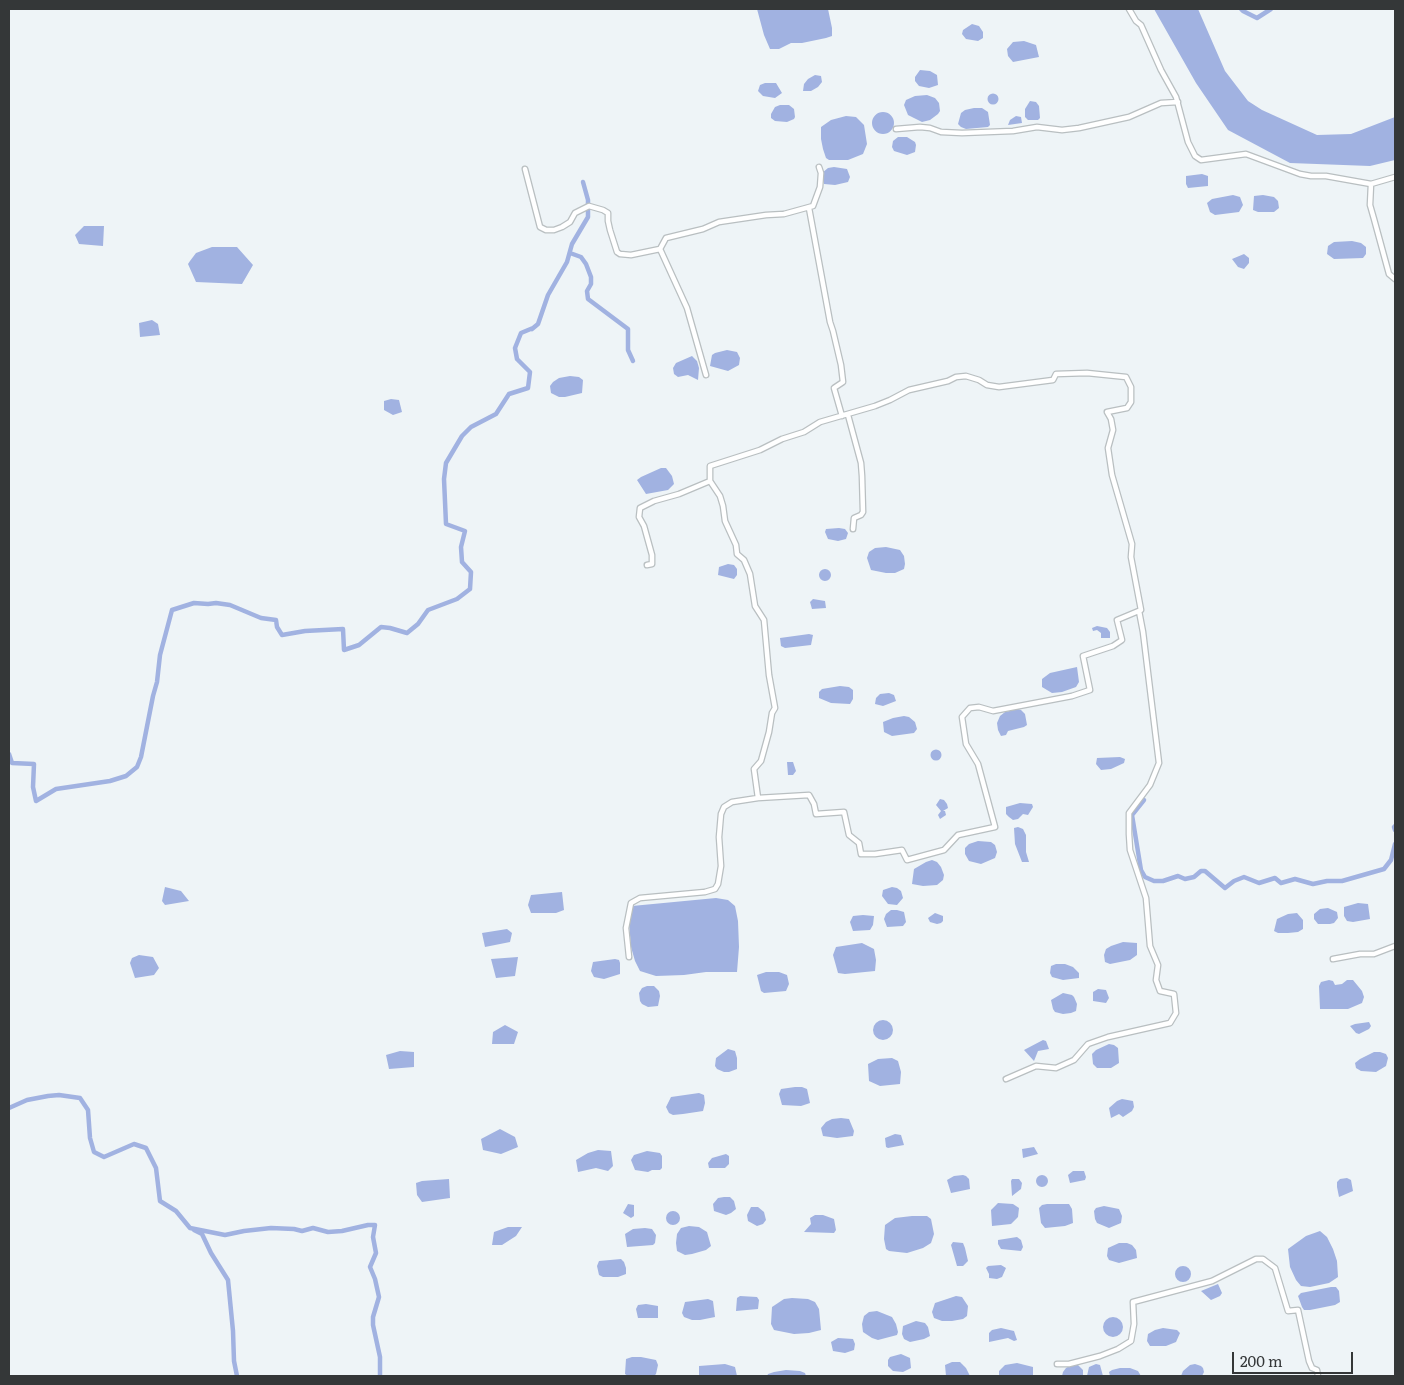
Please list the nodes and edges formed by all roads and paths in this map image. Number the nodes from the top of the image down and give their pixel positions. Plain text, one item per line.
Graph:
1 (1129, 9) edge
2 (1178, 102) junction
3 (896, 129) dead end
4 (819, 167) dead end
5 (525, 169) dead end
6 (1395, 177) edge
7 (1371, 184) junction
8 (809, 208) junction
9 (660, 248) junction
10 (1395, 280) edge
11 (706, 375) dead end
12 (848, 415) junction
13 (842, 416) junction
14 (710, 481) junction
15 (853, 529) dead end
16 (647, 565) dead end
17 (1139, 610) junction
18 (758, 798) junction
19 (1395, 946) edge
20 (628, 958) dead end
21 (1333, 959) dead end
22 (1006, 1079) dead end
23 (1058, 1364) dead end
24 (1318, 1376) edge

1 - 2 street
2 - 3 street
2 - 7 street
4 - 8 street
5 - 9 street
6 - 7 street
7 - 10 street
8 - 9 street
8 - 13 street
9 - 11 street
12 - 13 street
12 - 15 street
12 - 17 street
13 - 14 street
14 - 16 street
14 - 18 street
17 - 18 street
17 - 22 street
18 - 20 street
19 - 21 street
23 - 24 street

